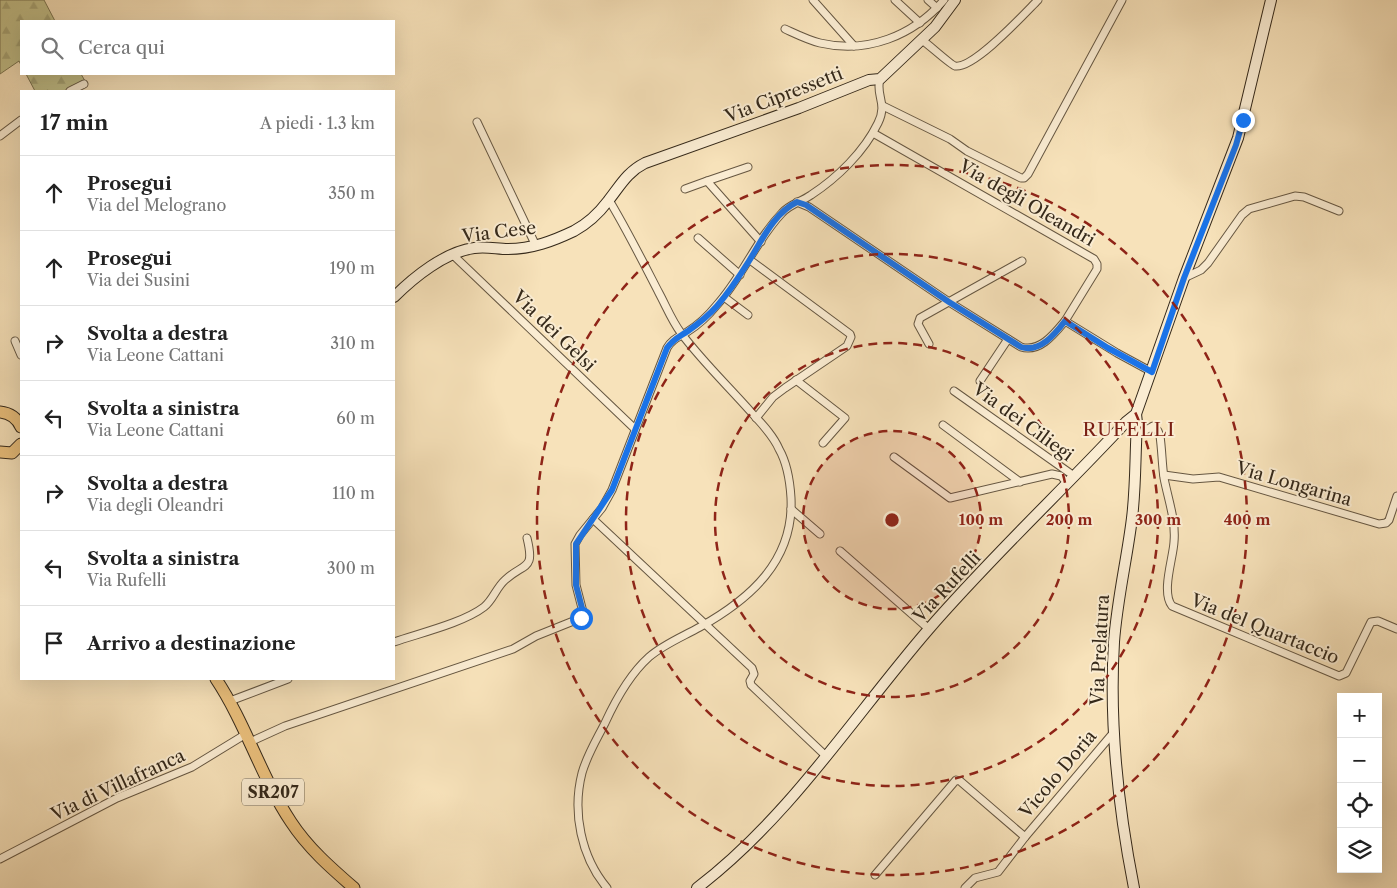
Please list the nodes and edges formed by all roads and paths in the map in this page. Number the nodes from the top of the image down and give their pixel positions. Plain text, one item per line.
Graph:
1 (813, 0) edge
2 (895, 0) edge
3 (928, 0) edge
4 (944, 0) edge
5 (956, 0) edge
6 (1038, 0) edge
7 (1122, 0) edge
8 (1271, 0) edge
9 (937, 8) junction
10 (920, 23) junction
11 (785, 29) dead end
12 (922, 40) junction
13 (854, 46) junction
14 (880, 79) junction
15 (84, 84) dead end
16 (72, 90) edge
17 (882, 106) junction
18 (20, 121) edge
19 (477, 122) dead end
20 (873, 133) junction
21 (0, 136) edge
22 (748, 167) dead end
23 (708, 181) junction
24 (685, 189) dead end
25 (808, 197) junction
26 (609, 200) junction
27 (797, 202) junction
28 (1339, 211) dead end
29 (821, 216) junction
30 (698, 238) dead end
31 (761, 242) junction
32 (536, 246) junction
33 (452, 255) junction
34 (750, 260) junction
35 (1022, 261) dead end
36 (740, 275) junction
37 (1184, 278) junction
38 (395, 296) edge
39 (724, 297) junction
40 (949, 302) junction
41 (748, 315) dead end
42 (1065, 321) junction
43 (682, 334) junction
44 (1008, 339) junction
45 (15, 341) dead end
46 (929, 344) dead end
47 (20, 353) edge
48 (1152, 372) junction
49 (796, 380) junction
50 (980, 381) dead end
51 (954, 391) dead end
52 (1, 412) edge
53 (1136, 414) junction
54 (756, 418) junction
55 (943, 425) dead end
56 (20, 426) edge
57 (635, 429) junction
58 (1137, 431) junction
59 (823, 443) dead end
60 (894, 457) dead end
61 (1164, 474) junction
62 (1070, 480) junction
63 (1020, 482) junction
64 (1397, 496) edge
65 (791, 509) junction
66 (593, 519) junction
67 (820, 534) dead end
68 (527, 538) dead end
69 (840, 551) dead end
70 (705, 624) junction
71 (929, 629) junction
72 (1397, 629) edge
73 (395, 642) edge
74 (217, 680) edge
75 (285, 680) edge
76 (230, 701) junction
77 (1114, 732) junction
78 (248, 738) junction
79 (827, 757) junction
80 (1025, 836) junction
81 (0, 859) edge
82 (875, 875) dead end
83 (354, 888) edge
84 (607, 888) edge
85 (697, 888) edge
86 (965, 888) edge
87 (1134, 888) edge

1 - 13 street
2 - 10 street
3 - 9 street
4 - 9 street
5 - 12 street, Via Cipressetti
6 - 12 street
7 - 17 street
8 - 37 street, Via Rufelli
9 - 10 street
10 - 13 street
11 - 13 street
12 - 14 street, Via Cipressetti
14 - 17 street
14 - 26 street, Via Cipressetti
15 - 16 street
17 - 20 street
18 - 21 street
19 - 32 street
20 - 25 street
20 - 42 street, Via degli Oleandri
22 - 23 street
23 - 24 street
23 - 31 street
25 - 27 street
25 - 29 street
26 - 32 street, Via Cese
26 - 43 street
27 - 29 street
27 - 31 street
28 - 37 street
29 - 40 street
30 - 36 street
31 - 34 street
32 - 33 street, Via Cese
33 - 38 street, Via Cese
33 - 57 street, Via dei Gelsi
34 - 36 street
34 - 49 street
35 - 40 street
36 - 39 street
37 - 48 street, Via Rufelli
39 - 41 street
39 - 43 street
40 - 44 street
40 - 46 street
42 - 44 street
42 - 48 street
43 - 54 street
43 - 57 street
44 - 50 street
45 - 47 street
48 - 53 street, Via Rufelli
49 - 54 street
49 - 59 street
51 - 62 street, Via dei Ciliegi
52 - 56 main road
53 - 58 street, Via Prelatura
53 - 62 street, Via Rufelli
54 - 65 street
55 - 63 street
57 - 66 street
58 - 61 street, Via del Quartaccio
58 - 77 street, Via Prelatura
60 - 63 street
61 - 64 street, Via Longarina
61 - 72 street, Via del Quartaccio
62 - 63 street
62 - 71 street, Via Rufelli
65 - 67 street
65 - 70 street
66 - 70 street
66 - 78 street, Via di Villafranca
68 - 73 street
69 - 71 street
70 - 79 street
70 - 84 street
71 - 79 street, Via Rufelli
74 - 76 main road, SR207
75 - 76 street
76 - 78 main road, SR207
77 - 80 street, Vicolo Doria
77 - 87 street, Via Prelatura
78 - 81 street, Via di Villafranca
78 - 83 main road, SR207
79 - 85 street, Via Rufelli
80 - 82 street, Vicolo Doria
80 - 86 street, Vicolo Doria

